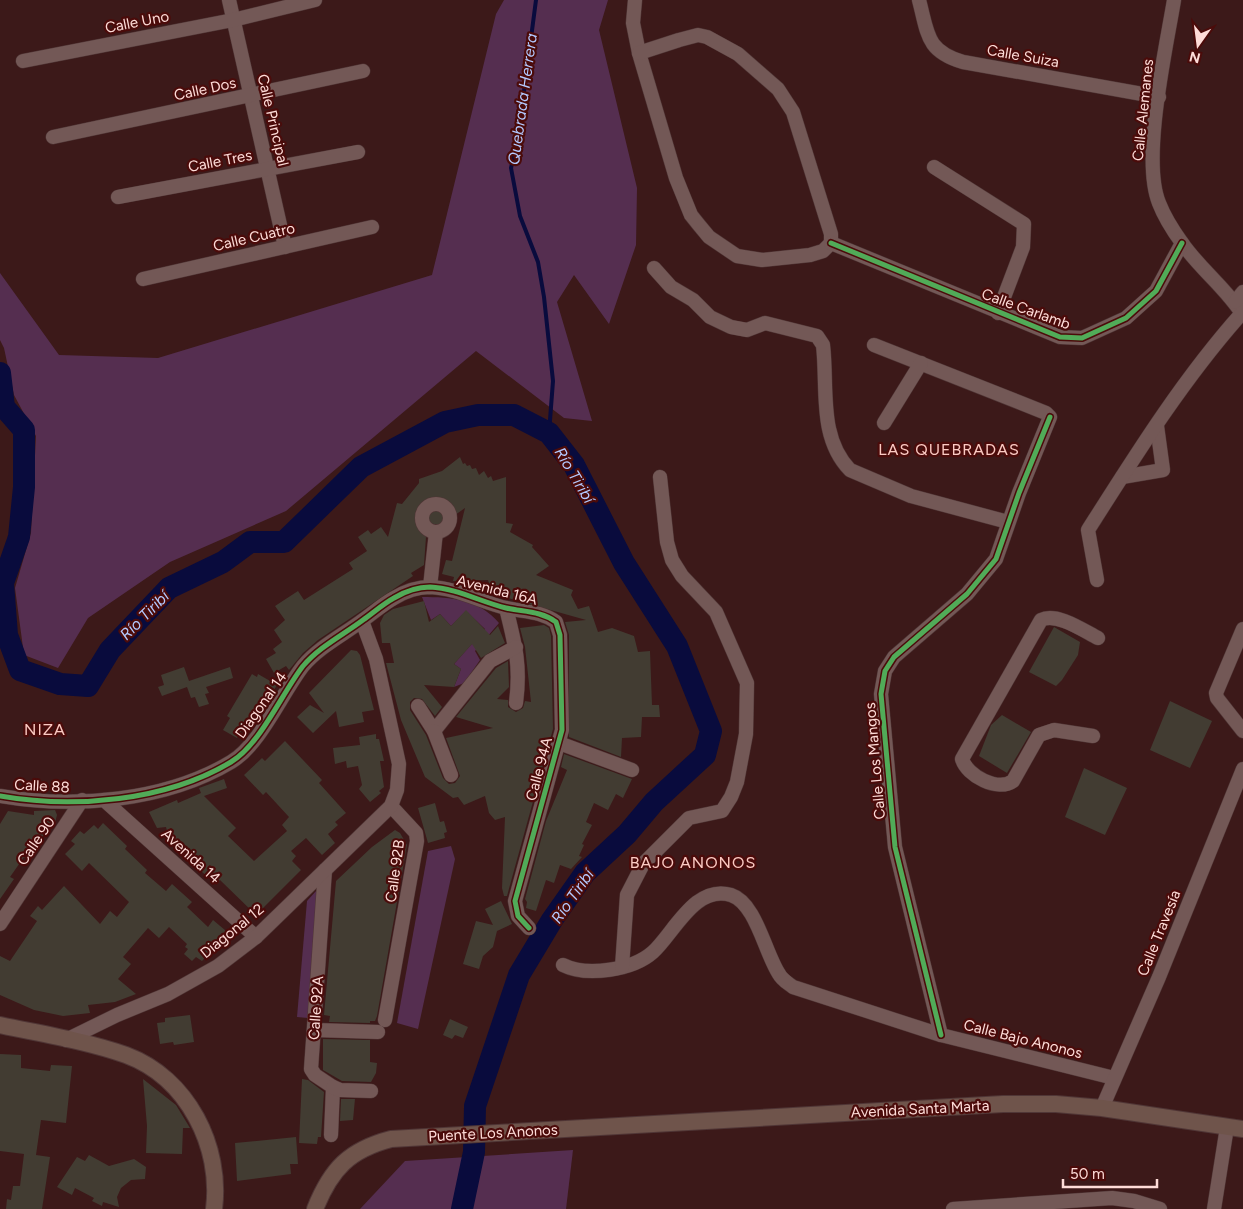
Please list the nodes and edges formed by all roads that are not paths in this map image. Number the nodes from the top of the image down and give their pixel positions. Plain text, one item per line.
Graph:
1 (228, 0) edge
2 (315, 0) edge
3 (635, 0) edge
4 (919, 0) edge
5 (1174, 0) edge
6 (233, 20) junction
7 (639, 53) junction
8 (23, 61) dead end
9 (363, 71) dead end
10 (250, 96) junction
11 (1159, 97) junction
12 (52, 137) dead end
13 (358, 152) dead end
14 (934, 167) dead end
15 (267, 169) junction
16 (118, 197) dead end
17 (372, 227) dead end
18 (831, 243) junction
19 (1182, 243) junction
20 (285, 247) junction
21 (654, 268) dead end
22 (142, 279) dead end
23 (1241, 306) edge
24 (998, 313) junction
25 (874, 345) dead end
26 (921, 363) junction
27 (884, 422) dead end
28 (1158, 426) junction
29 (1122, 476) junction
30 (660, 477) dead end
31 (1008, 522) junction
32 (436, 532) dead end
33 (1097, 580) dead end
34 (430, 587) junction
35 (506, 608) junction
36 (546, 615) joint
37 (362, 621) junction
38 (1243, 629) edge
39 (1098, 638) dead end
40 (516, 647) junction
41 (516, 703) dead end
42 (418, 706) dead end
43 (434, 731) junction
44 (1243, 731) edge
45 (1093, 736) dead end
46 (560, 743) junction
47 (632, 770) dead end
48 (1243, 770) edge
49 (451, 775) dead end
50 (0, 796) edge
51 (82, 800) junction
52 (104, 800) junction
53 (391, 806) junction
54 (325, 870) junction
55 (0, 924) edge
56 (529, 928) dead end
57 (256, 937) junction
58 (563, 965) dead end
59 (622, 967) junction
60 (0, 1025) edge
61 (315, 1030) junction
62 (941, 1035) junction
63 (66, 1040) junction
64 (1114, 1078) junction
65 (334, 1087) junction
66 (370, 1091) dead end
67 (1102, 1108) junction
68 (596, 1127) joint
69 (1235, 1128) edge
70 (331, 1135) dead end
71 (214, 1209) edge
72 (315, 1209) edge
73 (952, 1209) edge
74 (1160, 1209) edge
75 (1214, 1209) edge

1 - 6 street, Calle Principal
2 - 6 street, Calle Uno
3 - 7 street
4 - 11 street, Calle Suiza
5 - 11 street, Calle Alemanes
6 - 8 street, Calle Uno
6 - 10 street, Calle Principal
7 - 18 street
7 - 18 street
9 - 10 street, Calle Dos
10 - 12 street, Calle Dos
10 - 15 street, Calle Principal
11 - 19 street, Calle Alemanes
13 - 15 street, Calle Tres
14 - 24 street
15 - 16 street, Calle Tres
15 - 20 street, Calle Principal
17 - 20 street, Calle Cuatro
18 - 24 street, Calle Carlamb
19 - 23 street, Calle Alemanes
19 - 24 street, Calle Carlamb
20 - 22 street, Calle Cuatro
21 - 31 street
23 - 28 street
25 - 26 street
26 - 27 street
26 - 31 street, Calle Los Mangos
28 - 29 street
28 - 29 street
29 - 33 street
30 - 59 street
31 - 62 street, Calle Los Mangos
32 - 34 street
34 - 35 street, Avenida 16A
34 - 37 street, Avenida 16A
35 - 36 street, Avenida 16A
35 - 40 street
36 - 46 street, Calle 94A
37 - 52 street, Diagonal 14
37 - 53 street
38 - 44 street
39 - 45 street
40 - 41 street
40 - 43 street
42 - 43 street
43 - 49 street
46 - 47 street
46 - 56 street, Calle 94A
48 - 64 street, Calle Travesía
50 - 51 street, Calle 88
51 - 52 street, Diagonal 14
51 - 55 street, Calle 90
52 - 57 street, Avenida 14
53 - 54 street, Diagonal 12
53 - 61 street, Calle 92B
54 - 57 street, Diagonal 12
54 - 61 street, Calle 92A
57 - 63 street, Diagonal 12
58 - 59 street, Calle Bajo Anonos
59 - 62 street, Calle Bajo Anonos
60 - 63 main road
61 - 65 street, Calle 92A
62 - 64 street, Calle Bajo Anonos
63 - 71 main road
64 - 67 street, Calle Travesía
65 - 66 street
65 - 70 street
67 - 68 main road, Avenida Santa Marta
67 - 69 main road, Avenida Santa Marta
68 - 72 main road, Puente Los Anonos
69 - 75 street
73 - 74 street

